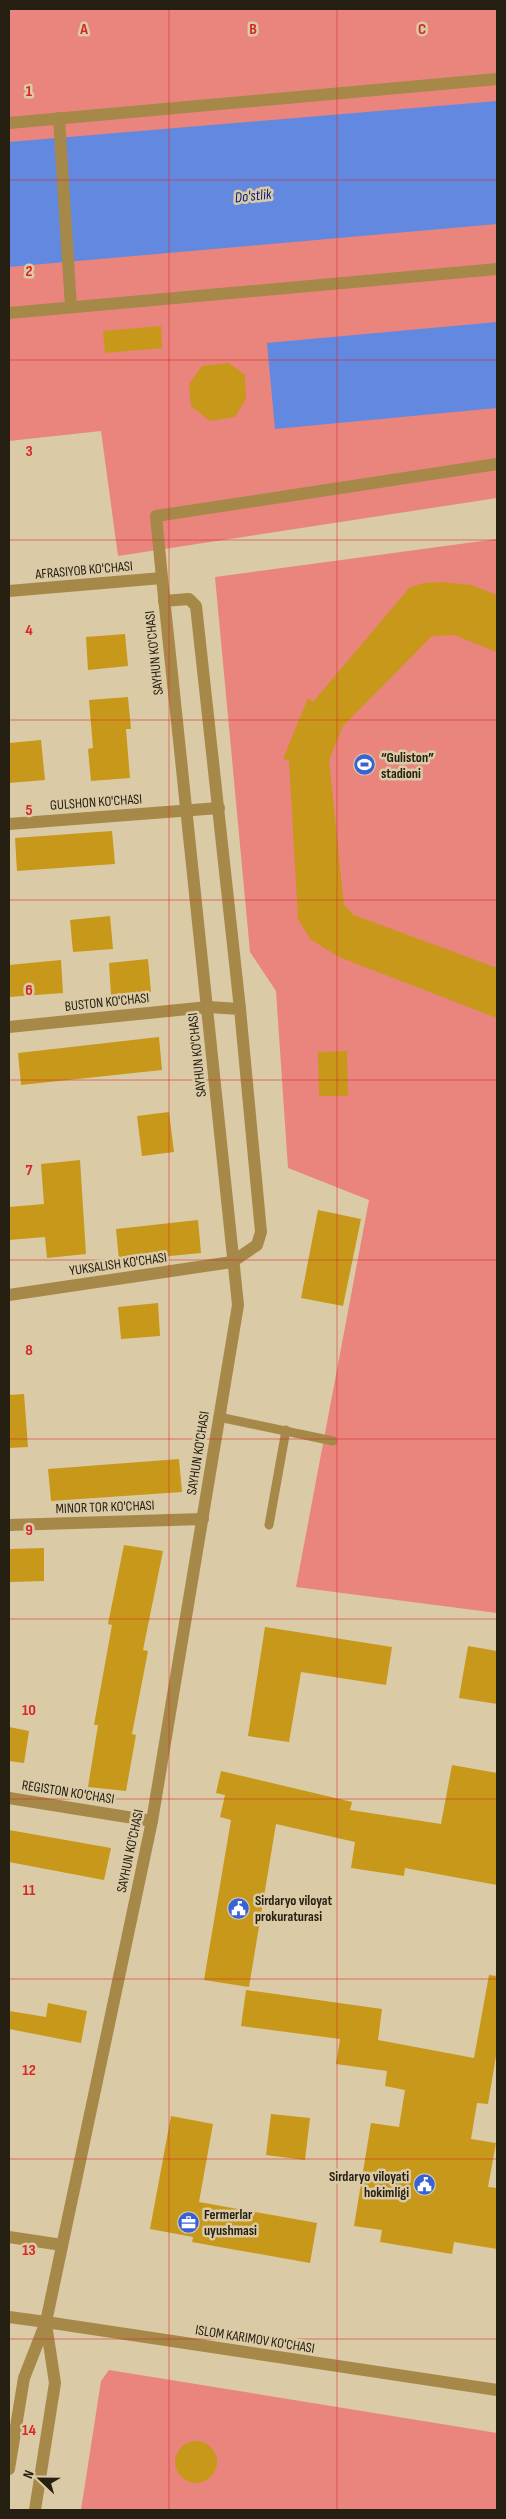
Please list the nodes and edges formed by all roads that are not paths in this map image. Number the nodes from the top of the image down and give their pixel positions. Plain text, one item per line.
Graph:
1 (497, 79) edge
2 (59, 118) junction
3 (9, 123) edge
4 (497, 269) edge
5 (71, 307) junction
6 (9, 313) edge
7 (497, 464) edge
8 (162, 578) junction
9 (9, 591) edge
10 (164, 602) junction
11 (219, 808) junction
12 (186, 810) junction
13 (9, 824) edge
14 (208, 1007) junction
15 (240, 1009) junction
16 (9, 1027) edge
17 (232, 1262) junction
18 (9, 1295) edge
19 (219, 1417) junction
20 (286, 1430) junction
21 (333, 1441) dead end
22 (203, 1519) junction
23 (9, 1525) edge
24 (269, 1525) dead end
25 (9, 1798) edge
26 (152, 1821) junction
27 (9, 2237) edge
28 (62, 2246) junction
29 (9, 2317) edge
30 (46, 2322) junction
31 (497, 2390) edge
32 (9, 2469) edge
33 (35, 2510) edge

1 - 2 street
2 - 3 street
2 - 5 street
4 - 5 street
5 - 6 street
7 - 8 street, SAYHUN KO'CHASI
8 - 9 street, AFRASIYOB KO'CHASI
8 - 10 street, SAYHUN KO'CHASI
10 - 11 street
10 - 12 street, SAYHUN KO'CHASI
11 - 12 street, GULSHON KO'CHASI
11 - 15 street
12 - 13 street, GULSHON KO'CHASI
12 - 14 street, SAYHUN KO'CHASI
14 - 15 street, BUSTON KO'CHASI
14 - 16 street, BUSTON KO'CHASI
14 - 17 street, SAYHUN KO'CHASI
15 - 17 street
17 - 18 street, YUKSALISH KO'CHASI
17 - 19 street, SAYHUN KO'CHASI
19 - 20 lane
19 - 22 street, SAYHUN KO'CHASI
20 - 21 lane
20 - 24 lane
22 - 23 street, MINOR TOR KO'CHASI
22 - 26 street, SAYHUN KO'CHASI
25 - 26 street, REGISTON KO'CHASI
26 - 28 street, SAYHUN KO'CHASI
27 - 28 street
28 - 30 street, SAYHUN KO'CHASI
29 - 30 street, ISLOM KARIMOV KO'CHASI
30 - 31 street, ISLOM KARIMOV KO'CHASI
30 - 32 street, SAYHUN KO'CHASI
30 - 33 street, SAYHUN KO'CHASI

